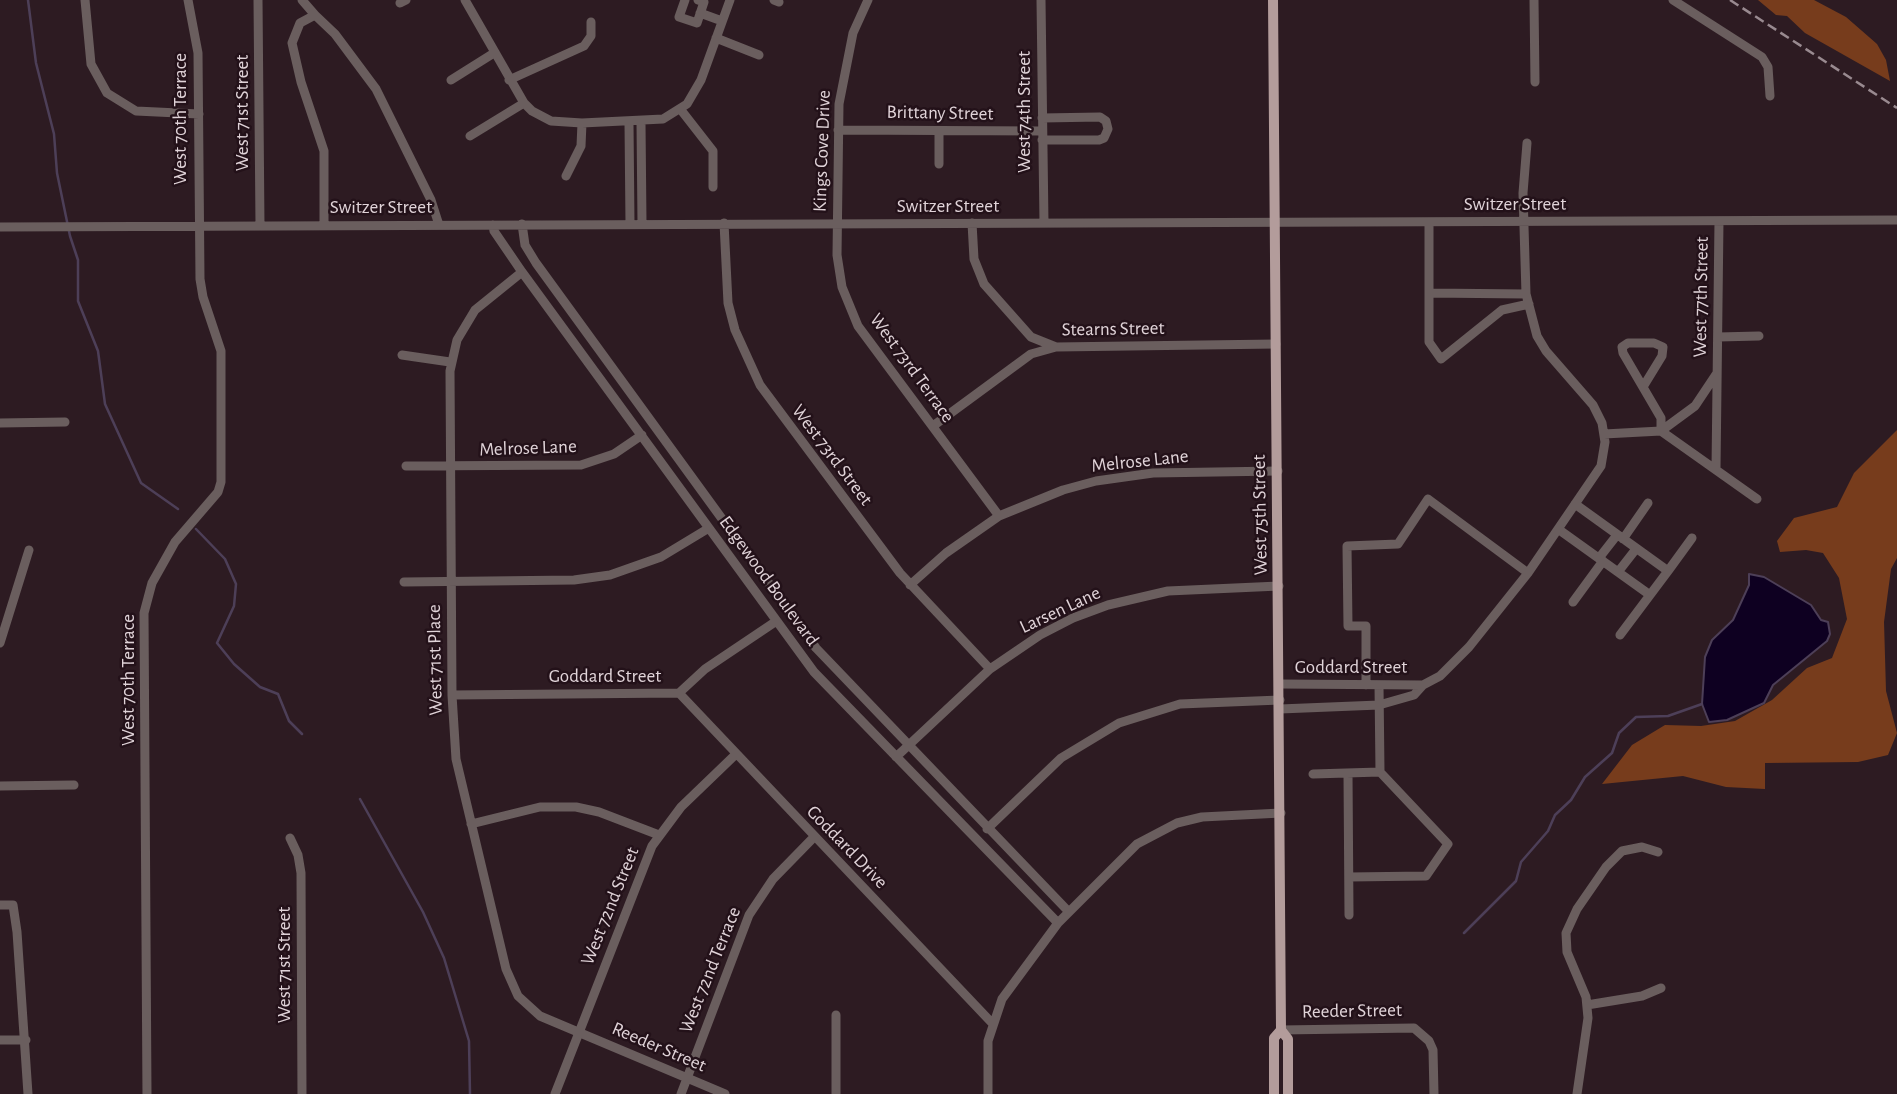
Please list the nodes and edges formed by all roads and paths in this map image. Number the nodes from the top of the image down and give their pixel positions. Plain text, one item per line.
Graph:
1 (85, 0) edge
2 (188, 0) edge
3 (258, 0) edge
4 (302, 0) edge
5 (465, 0) edge
6 (685, 0) edge
7 (698, 0) edge
8 (730, 0) edge
9 (868, 0) edge
10 (1041, 0) edge
11 (1273, 0) edge
12 (1534, 0) edge
13 (1673, 0) edge
14 (700, 13) junction
15 (315, 15) junction
16 (722, 21) junction
17 (591, 22) dead end
18 (716, 38) junction
19 (494, 53) junction
20 (760, 55) dead end
21 (451, 80) dead end
22 (509, 80) junction
23 (1535, 82) dead end
24 (1770, 96) dead end
25 (524, 103) junction
26 (681, 110) junction
27 (199, 114) junction
28 (1042, 118) junction
29 (629, 122) junction
30 (641, 122) junction
31 (582, 123) junction
32 (838, 130) junction
33 (939, 131) junction
34 (470, 136) dead end
35 (1042, 136) junction
36 (1527, 143) dead end
37 (939, 164) dead end
38 (566, 176) dead end
39 (713, 187) dead end
40 (1897, 220) edge
41 (1719, 221) junction
42 (1429, 222) junction
43 (1524, 222) junction
44 (642, 223) junction
45 (724, 223) junction
46 (838, 223) junction
47 (972, 223) junction
48 (1044, 223) junction
49 (1275, 223) junction
50 (522, 224) junction
51 (629, 224) junction
52 (198, 225) junction
53 (260, 225) junction
54 (324, 225) junction
55 (439, 225) junction
56 (494, 225) junction
57 (0, 227) edge
58 (523, 272) junction
59 (1430, 293) junction
60 (1527, 299) junction
61 (1759, 336) dead end
62 (1718, 337) junction
63 (1276, 344) junction
64 (1056, 347) junction
65 (402, 355) dead end
66 (450, 362) junction
67 (1717, 373) junction
68 (1643, 387) junction
69 (0, 422) edge
70 (65, 422) dead end
71 (933, 426) junction
72 (1661, 431) junction
73 (642, 435) junction
74 (1604, 435) junction
75 (406, 466) dead end
76 (450, 467) junction
77 (1716, 468) junction
78 (1278, 471) junction
79 (1757, 499) dead end
80 (1648, 503) dead end
81 (1574, 504) junction
82 (999, 516) junction
83 (709, 528) junction
84 (1558, 529) junction
85 (1620, 537) junction
86 (1692, 538) dead end
87 (1636, 549) junction
88 (29, 550) dead end
89 (1601, 560) junction
90 (1668, 571) junction
91 (1618, 572) junction
92 (1528, 573) junction
93 (404, 582) dead end
94 (452, 582) junction
95 (910, 585) junction
96 (1279, 586) junction
97 (1650, 595) junction
98 (1573, 602) dead end
99 (775, 622) junction
100 (1620, 635) dead end
101 (0, 643) edge
102 (990, 669) junction
103 (1280, 684) junction
104 (1366, 685) junction
105 (1379, 685) junction
106 (1423, 685) junction
107 (679, 693) junction
108 (452, 695) junction
109 (1280, 705) junction
110 (1379, 705) junction
111 (908, 746) junction
112 (735, 755) junction
113 (896, 757) junction
114 (1380, 772) junction
115 (1313, 774) dead end
116 (1348, 774) junction
117 (74, 785) dead end
118 (0, 786) edge
119 (1281, 813) junction
120 (471, 824) junction
121 (987, 829) junction
122 (659, 835) junction
123 (814, 837) junction
124 (289, 838) dead end
125 (1658, 852) dead end
126 (1349, 877) junction
127 (0, 905) edge
128 (1069, 912) junction
129 (1349, 915) dead end
130 (1058, 923) junction
131 (1661, 988) dead end
132 (1587, 1005) junction
133 (836, 1015) dead end
134 (992, 1023) junction
135 (1281, 1030) junction
136 (579, 1033) junction
137 (0, 1040) edge
138 (26, 1040) junction
139 (687, 1078) junction
140 (28, 1094) edge
141 (147, 1094) edge
142 (303, 1094) edge
143 (555, 1094) edge
144 (681, 1094) edge
145 (725, 1094) edge
146 (836, 1094) edge
147 (988, 1094) edge
148 (1275, 1094) edge
149 (1288, 1094) edge
150 (1434, 1094) edge
151 (1577, 1094) edge

1 - 27 street
2 - 27 street, West 70th Terrace
3 - 53 street, West 71st Street
4 - 15 street
5 - 19 street
6 - 14 street
7 - 14 street
8 - 16 street
9 - 32 street, Kings Cove Drive
10 - 28 street, West 74th Street
11 - 49 main road, West 75th Street
12 - 23 street
13 - 24 street
14 - 16 street
15 - 54 street
15 - 55 street
16 - 18 street
17 - 22 street
18 - 20 street
18 - 26 street
19 - 21 street
19 - 22 street
22 - 25 street
25 - 31 street
25 - 34 street
26 - 30 street
26 - 39 street
27 - 52 street, West 70th Terrace
28 - 35 street, West 74th Street
28 - 35 street, Brittany Street
29 - 30 street
29 - 31 street
29 - 51 street
30 - 44 street
31 - 38 street
32 - 33 street, Brittany Street
32 - 46 street, Kings Cove Drive
33 - 35 street, Brittany Street
33 - 37 street
35 - 48 street, West 74th Street
36 - 43 street
40 - 41 street, Switzer Street
41 - 43 street, Switzer Street
41 - 62 street, West 77th Street
42 - 43 street, Switzer Street
42 - 49 street, Switzer Street
42 - 59 street
43 - 60 street
44 - 45 street, Switzer Street
44 - 51 street, Switzer Street
45 - 46 street, Switzer Street
45 - 95 street, West 73rd Street
46 - 47 street, Switzer Street
46 - 71 street, West 73rd Terrace
47 - 48 street, Switzer Street
47 - 64 street
48 - 49 street, Switzer Street
49 - 63 main road, West 75th Street
50 - 51 street, Switzer Street
50 - 56 street, Switzer Street
50 - 111 street, Edgewood Boulevard
52 - 53 street, Switzer Street
52 - 57 street, Switzer Street
52 - 141 street, West 70th Terrace
53 - 54 street, Switzer Street
54 - 55 street, Switzer Street
55 - 56 street, Switzer Street
56 - 58 street, Edgewood Boulevard
58 - 66 street, West 71st Place
58 - 73 street, Edgewood Boulevard
59 - 60 street
59 - 60 street
60 - 74 street
61 - 62 street
62 - 67 street, West 77th Street
63 - 64 street, Stearns Street
63 - 78 main road, West 75th Street
64 - 71 street, Stearns Street
65 - 66 street
66 - 76 street, West 71st Place
67 - 72 street, West 77th Street
67 - 77 street, West 77th Street
68 - 68 street
68 - 72 street
69 - 70 street
71 - 82 street, West 73rd Terrace
72 - 74 street
72 - 77 street
73 - 76 street, Melrose Lane
73 - 83 street, Edgewood Boulevard
74 - 81 street, Goddard Street
75 - 76 street, Melrose Lane
76 - 94 street, West 71st Place
77 - 79 street
78 - 82 street, Melrose Lane
78 - 96 main road, West 75th Street
80 - 85 street
81 - 84 street, Goddard Street
81 - 85 street
82 - 95 street, Melrose Lane
83 - 94 street
83 - 99 street, Edgewood Boulevard
84 - 89 street
84 - 92 street, Goddard Street
85 - 87 street
85 - 89 street
86 - 90 street
87 - 90 street
87 - 91 street
88 - 101 street
89 - 91 street
89 - 98 street
90 - 97 street
91 - 97 street
92 - 104 street
92 - 106 street, Goddard Street
93 - 94 street
94 - 108 street, West 71st Place
95 - 102 street, West 73rd Street
96 - 102 street, Larsen Lane
96 - 103 main road, West 75th Street
97 - 100 street
99 - 107 street, Goddard Street
99 - 113 street, Edgewood Boulevard
102 - 111 street, Larsen Lane
103 - 104 street, Goddard Street
103 - 109 main road, West 75th Street
104 - 105 street, Goddard Street
105 - 106 street, Goddard Street
105 - 110 street
106 - 110 street, Goddard Street
107 - 108 street, Goddard Street
107 - 112 street, Goddard Drive
108 - 120 street, West 71st Place
109 - 110 street, Goddard Street
109 - 119 main road, West 75th Street
109 - 121 street, Goddard Street
110 - 114 street
111 - 113 street, Larsen Lane
111 - 121 street, Edgewood Boulevard
112 - 122 street, West 72nd Street
112 - 123 street, Goddard Drive
113 - 130 street, Edgewood Boulevard
114 - 116 street
114 - 126 street
115 - 116 street
116 - 126 street
117 - 118 street
119 - 128 street
119 - 135 main road, West 75th Street
120 - 122 street
120 - 136 street, West 71st Place
121 - 128 street, Edgewood Boulevard
122 - 136 street, West 72nd Street
123 - 134 street, Goddard Drive
123 - 139 street, West 72nd Terrace
124 - 142 street, West 71st Street
125 - 132 street
126 - 129 street
127 - 138 street
128 - 130 street
130 - 134 street
131 - 132 street
132 - 151 street
133 - 146 street
134 - 147 street
135 - 148 main road, West 75th Street
135 - 149 main road, West 75th Street
135 - 150 street, Reeder Street
136 - 139 street, Reeder Street
136 - 143 street, West 72nd Street
137 - 138 street
138 - 140 street
139 - 144 street, West 72nd Terrace
139 - 145 street, Reeder Street

